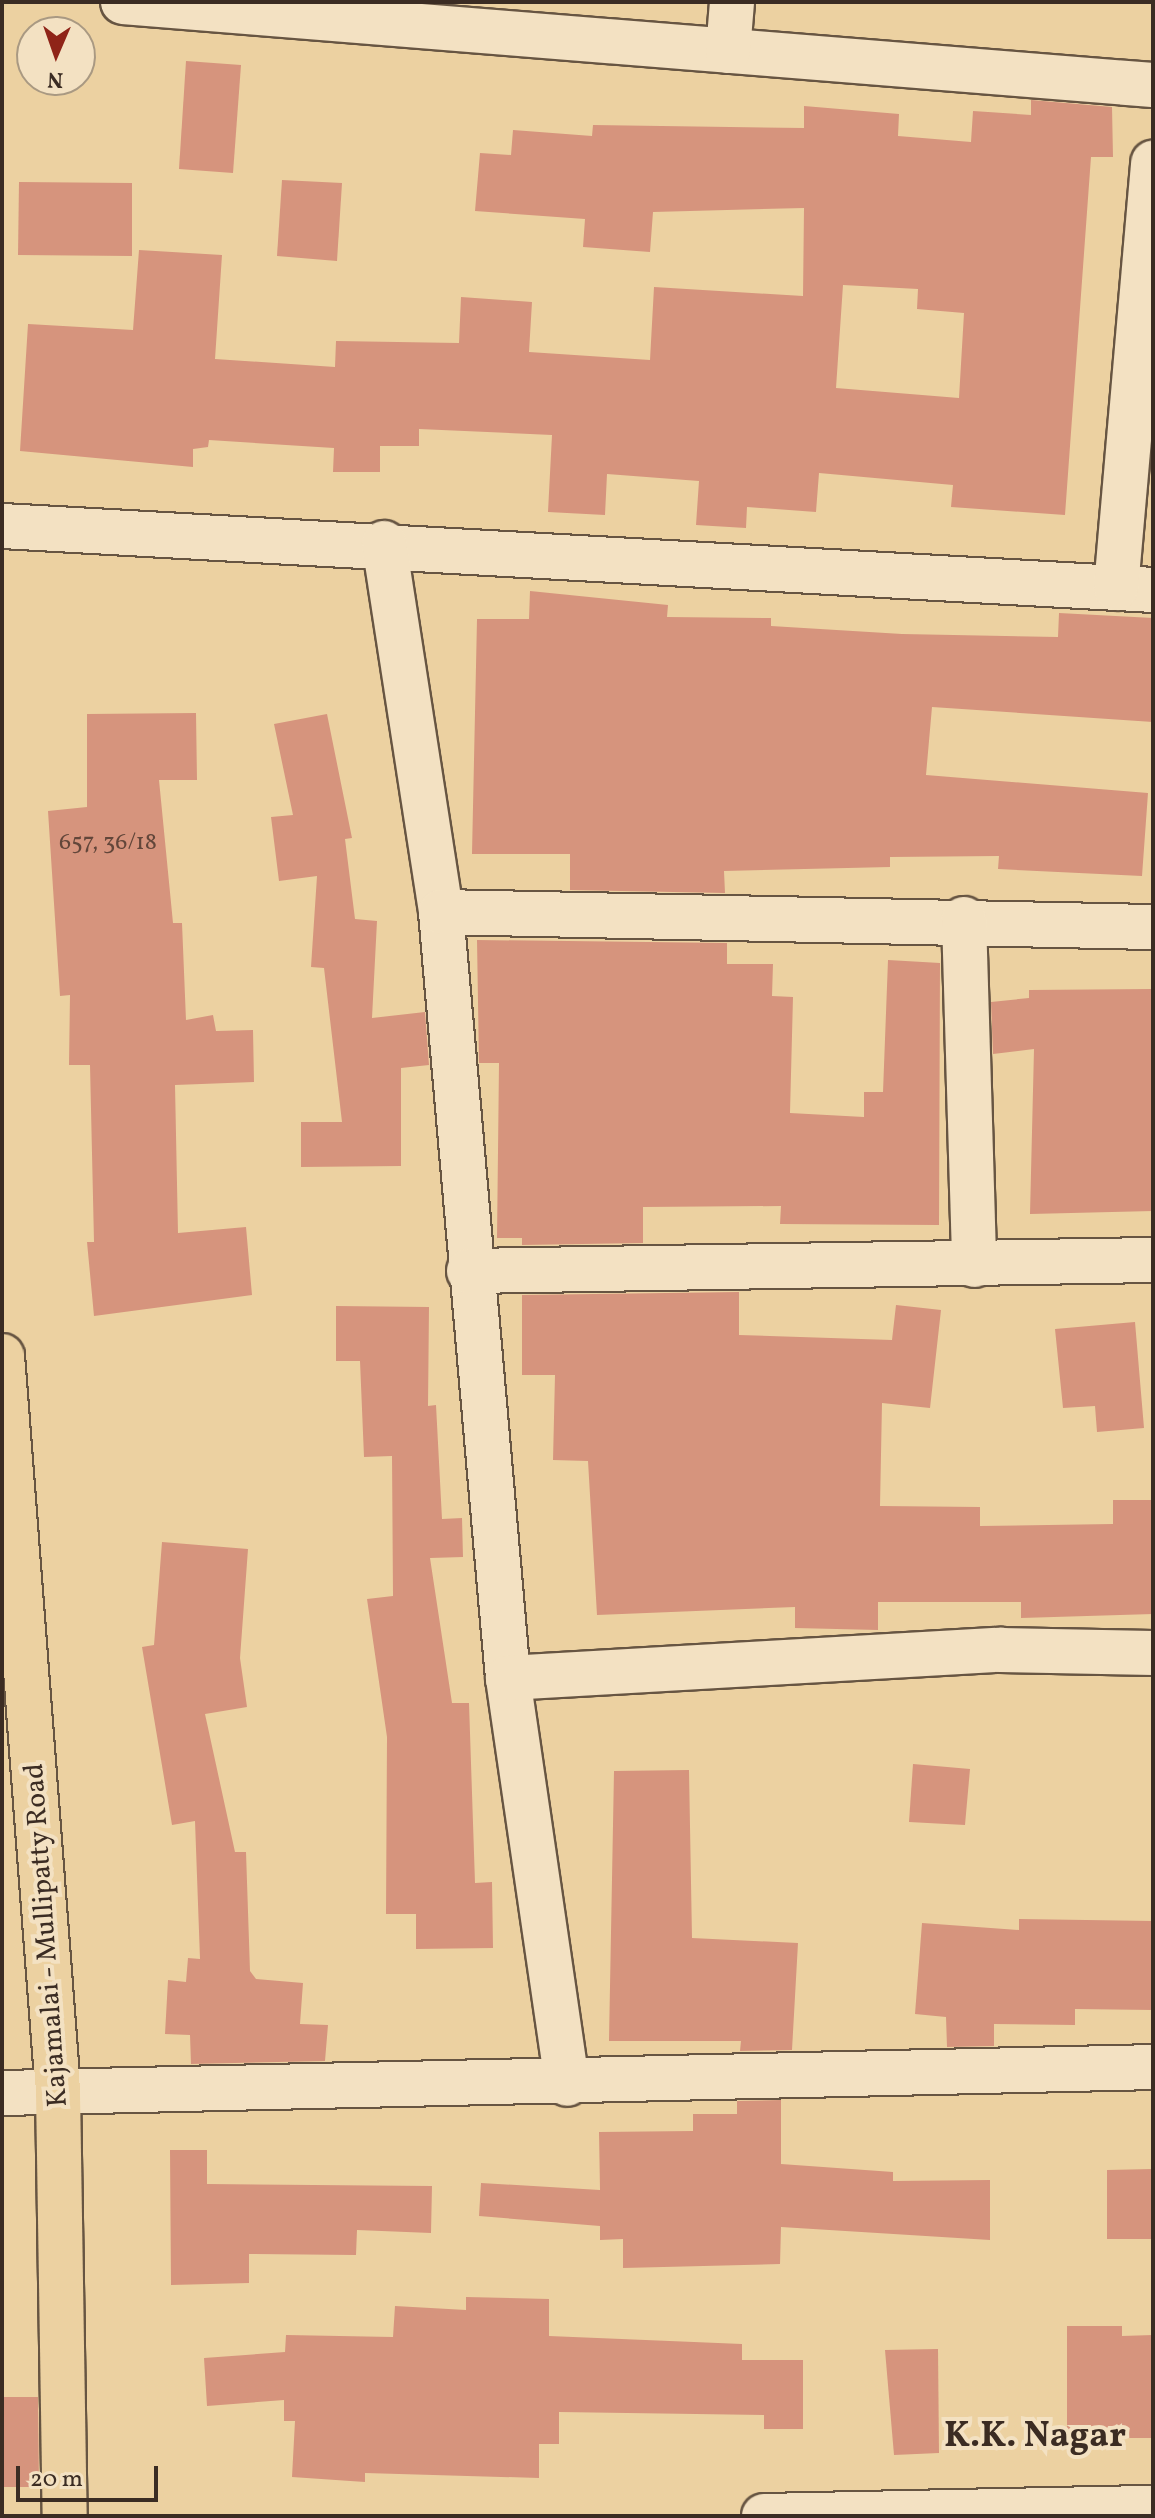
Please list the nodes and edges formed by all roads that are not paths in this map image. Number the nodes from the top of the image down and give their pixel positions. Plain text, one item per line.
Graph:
1 (123, 2) edge
2 (732, 2) edge
3 (264, 8) edge
4 (728, 51) junction
5 (1153, 85) edge
6 (1153, 163) edge
7 (2, 526) edge
8 (384, 543) junction
9 (1135, 589) edge
10 (441, 912) junction
11 (964, 919) junction
12 (1153, 927) edge
13 (1153, 1260) edge
14 (974, 1265) junction
15 (469, 1271) junction
16 (2, 1356) edge
17 (1153, 1653) edge
18 (508, 1678) junction
19 (1153, 2067) edge
20 (567, 2084) junction
21 (58, 2091) junction
22 (2, 2093) edge
23 (1153, 2508) edge
24 (65, 2516) edge
25 (764, 2516) edge

1 - 3 street
2 - 4 street
3 - 4 street
4 - 5 street
6 - 9 street
7 - 8 street
8 - 9 street
8 - 10 street
10 - 11 street
10 - 15 street
11 - 12 street
11 - 14 street
13 - 14 street
14 - 15 street
15 - 18 street
16 - 21 main road, Kajamalai - Mullipatty Road
17 - 18 street
18 - 20 street
19 - 20 street
20 - 21 street
21 - 22 street
21 - 24 main road, Kajamalai - Mullipatty Road
23 - 25 street

